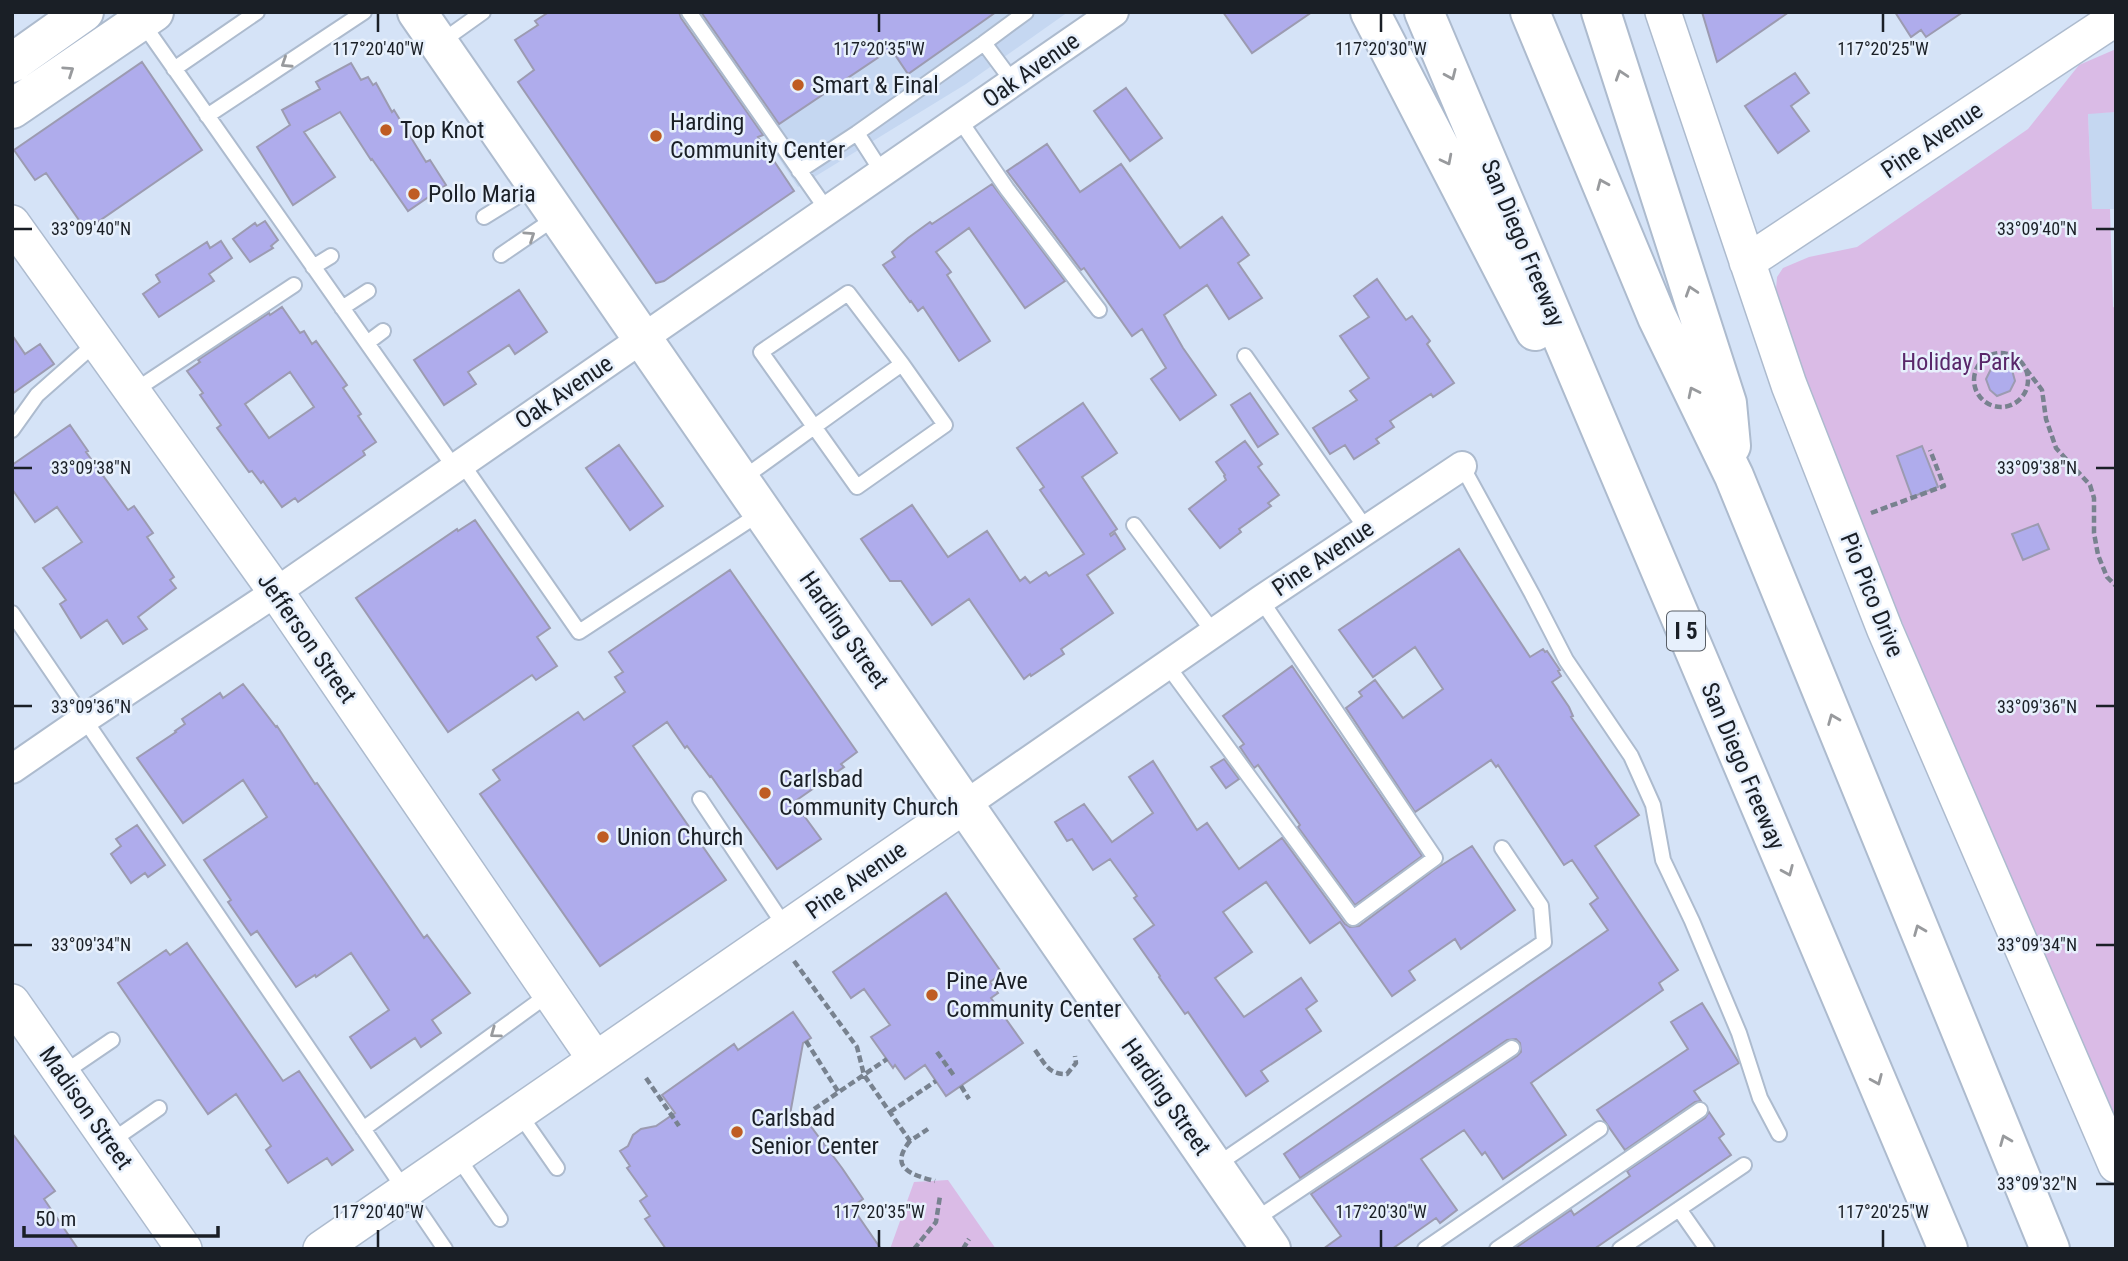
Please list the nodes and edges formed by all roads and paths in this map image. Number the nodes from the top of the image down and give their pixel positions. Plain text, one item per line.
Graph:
1 (84, 12) edge
2 (257, 12) edge
3 (364, 12) edge
4 (417, 12) edge
5 (483, 12) edge
6 (689, 12) edge
7 (1026, 12) edge
8 (1114, 12) edge
9 (1370, 12) edge
10 (1424, 12) edge
11 (1530, 12) edge
12 (1601, 12) edge
13 (1664, 12) edge
14 (148, 17) edge
15 (2116, 18) edge
16 (984, 43) junction
17 (438, 44) junction
18 (12, 63) edge
19 (174, 69) junction
20 (1013, 82) junction
21 (12, 109) edge
22 (207, 116) junction
23 (958, 120) junction
24 (857, 133) junction
25 (799, 171) junction
26 (882, 172) junction
27 (537, 185) junction
28 (827, 210) junction
29 (484, 216) dead end
30 (558, 216) junction
31 (12, 223) edge
32 (501, 255) dead end
33 (331, 256) dead end
34 (1747, 262) junction
35 (313, 267) junction
36 (294, 285) dead end
37 (368, 291) dead end
38 (342, 308) junction
39 (1099, 310) dead end
40 (383, 331) dead end
41 (642, 338) junction
42 (97, 342) junction
43 (366, 343) junction
44 (1245, 356) dead end
45 (902, 364) junction
46 (2026, 369) junction
47 (133, 392) junction
48 (815, 426) junction
49 (12, 430) edge
50 (1930, 450) dead end
51 (457, 465) junction
52 (1462, 466) joint
53 (1734, 476) junction
54 (740, 480) junction
55 (762, 512) junction
56 (1871, 514) dead end
57 (1134, 525) dead end
58 (1367, 530) junction
59 (2116, 586) edge
60 (1669, 591) junction
61 (275, 592) junction
62 (1261, 600) junction
63 (12, 613) edge
64 (1214, 633) junction
65 (1167, 665) junction
66 (86, 718) junction
67 (12, 769) edge
68 (700, 799) dead end
69 (965, 805) junction
70 (1502, 848) dead end
71 (790, 944) junction
72 (550, 993) junction
73 (12, 1002) edge
74 (112, 1040) dead end
75 (806, 1041) dead end
76 (1512, 1048) dead end
77 (1035, 1051) dead end
78 (937, 1052) dead end
79 (1075, 1056) dead end
80 (595, 1059) junction
81 (887, 1059) dead end
82 (951, 1072) junction
83 (62, 1074) junction
84 (863, 1075) junction
85 (943, 1076) dead end
86 (955, 1077) dead end
87 (646, 1078) dead end
88 (936, 1081) dead end
89 (961, 1086) dead end
90 (839, 1093) junction
91 (969, 1098) dead end
92 (159, 1108) dead end
93 (814, 1109) dead end
94 (1700, 1110) dead end
95 (518, 1112) junction
96 (890, 1112) junction
97 (679, 1126) dead end
98 (363, 1129) junction
99 (928, 1129) dead end
100 (1600, 1129) dead end
101 (1779, 1134) dead end
102 (110, 1142) junction
103 (911, 1142) junction
104 (456, 1155) junction
105 (1744, 1165) dead end
106 (2116, 1165) edge
107 (1214, 1167) junction
108 (557, 1168) dead end
109 (935, 1181) dead end
110 (404, 1191) junction
111 (940, 1196) dead end
112 (1679, 1209) junction
113 (500, 1219) dead end
114 (1261, 1235) edge
115 (969, 1238) dead end
116 (184, 1249) edge
117 (321, 1249) edge
118 (445, 1249) edge
119 (914, 1249) edge
120 (963, 1249) edge
121 (1425, 1249) edge
122 (1497, 1249) edge
123 (1620, 1249) edge
124 (1707, 1249) edge
125 (1948, 1249) edge
126 (2050, 1249) edge

1 - 18 main road
2 - 19 lane
3 -> 22 lane
4 - 17 main road, Harding Street
5 - 17 lane
6 - 25 lane
7 - 16 lane
8 - 20 street, Oak Avenue
9 -> 60 main road
10 -> 60 main road, San Diego Freeway / I 5
53 -> 11 main road
53 -> 12 main road
13 - 34 street, Pio Pico Drive
14 - 19 lane
21 -> 14 main road
15 - 34 street, Pine Avenue
16 - 20 lane
16 - 24 lane
17 - 27 main road, Harding Street
19 - 22 lane
20 - 23 street, Oak Avenue
22 - 35 lane
23 - 26 street, Oak Avenue
23 - 39 lane
24 - 25 lane
24 - 26 lane
25 - 28 lane
26 - 28 street, Oak Avenue
27 - 29 lane
27 - 30 main road, Harding Street
28 - 41 street, Oak Avenue
32 -> 30 lane
30 - 41 main road, Harding Street
31 - 42 street, Jefferson Street
33 - 35 lane
34 - 106 street, Pio Pico Drive
35 - 38 lane
36 - 47 lane
37 - 38 lane
38 - 43 lane
40 - 43 lane
41 - 51 street, Oak Avenue
41 - 54 main road, Harding Street
42 - 47 street, Jefferson Street
42 - 49 lane
43 - 51 lane
44 - 58 lane
45 - 48 lane
45 - 48 lane
45 - 48 lane
46 - 46 path
46 - 59 path
47 - 61 street, Jefferson Street
48 - 54 lane
50 - 56 path
51 - 55 lane
51 - 61 street, Oak Avenue
52 - 58 street, Pine Avenue
52 - 101 lane
126 -> 53 main road
54 - 55 main road, Harding Street
55 - 69 main road, Harding Street
57 - 64 lane
58 - 62 street, Pine Avenue
60 -> 125 main road, San Diego Freeway / I 5
61 - 66 street, Oak Avenue
61 - 72 street, Jefferson Street
62 - 64 street, Pine Avenue
62 - 65 lane
63 - 66 lane
64 - 65 street, Pine Avenue
65 - 69 street, Pine Avenue
66 - 67 street, Oak Avenue
66 - 98 lane
68 - 71 lane
69 - 71 street, Pine Avenue
69 - 107 main road, Harding Street
70 - 107 lane
71 - 80 street, Pine Avenue
71 - 84 path
72 - 80 street, Jefferson Street
72 -> 98 lane
73 - 83 street, Madison Street
74 - 83 lane
75 - 90 path
76 - 114 lane
77 - 79 path
78 - 82 path
80 - 95 street, Pine Avenue
81 - 84 path
82 - 85 path
82 - 86 path
83 - 102 street, Madison Street
84 - 90 path
84 - 96 path
87 - 97 path
88 - 96 path
89 - 91 path
90 - 93 path
92 - 102 lane
94 - 122 lane
95 - 104 street, Pine Avenue
95 - 108 lane
96 - 103 path
98 - 110 lane
99 - 103 path
100 - 121 lane
102 - 116 street, Madison Street
103 - 109 path
104 - 110 street, Pine Avenue
104 - 113 lane
105 - 112 lane
107 - 114 main road, Harding Street
110 - 117 street, Pine Avenue
110 - 118 lane
111 - 119 path
112 - 123 lane
112 - 124 lane
115 - 120 path

